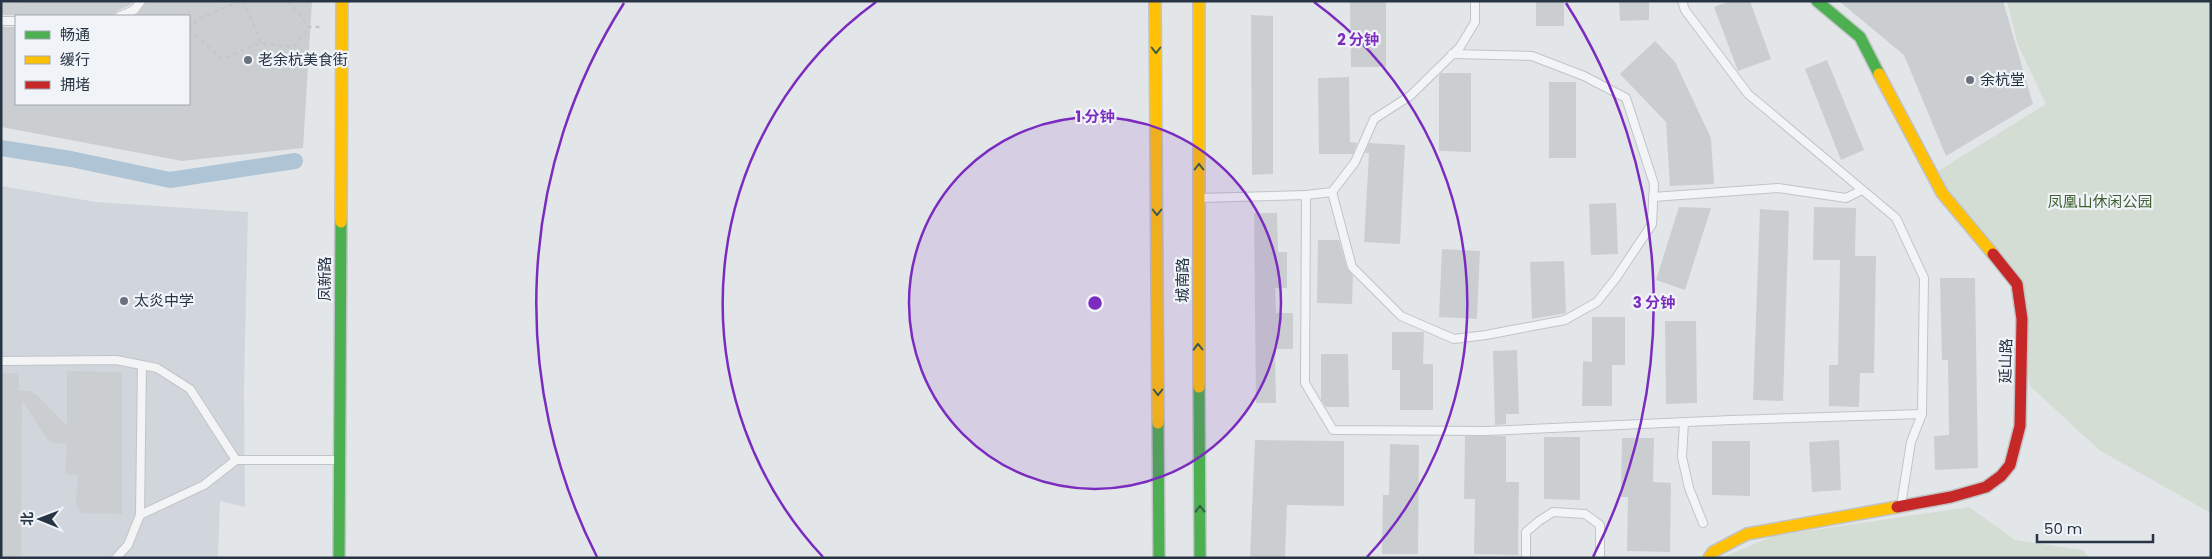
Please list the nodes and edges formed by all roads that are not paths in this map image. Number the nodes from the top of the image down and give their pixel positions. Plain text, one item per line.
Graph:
1 (141, 1) edge
2 (342, 1) edge
3 (1155, 1) edge
4 (1199, 1) edge
5 (1475, 1) edge
6 (1682, 1) edge
7 (1817, 1) edge
8 (122, 15) edge
9 (15, 21) edge
10 (1, 22) edge
11 (1452, 54) junction
12 (1862, 190) junction
13 (1332, 192) junction
14 (1306, 195) junction
15 (1653, 197) junction
16 (1198, 198) junction
17 (1, 361) edge
18 (142, 365) junction
19 (1922, 414) junction
20 (1684, 422) junction
21 (236, 460) junction
22 (339, 460) junction
23 (1901, 506) junction
24 (140, 515) junction
25 (1703, 523) dead end
26 (116, 558) edge
27 (339, 558) edge
28 (1159, 558) edge
29 (1200, 558) edge
30 (1526, 558) edge
31 (1600, 558) edge
32 (1708, 558) edge

1 - 8 lane
2 - 22 main road, 凤新路
3 -> 28 main road, 城南路
16 -> 4 main road, 城南路
5 - 11 lane
6 - 12 lane
7 - 23 main road, 延山路
9 - 10 lane
11 - 13 lane
11 - 15 lane
12 - 15 lane
12 - 19 lane
13 - 14 lane
13 - 15 lane
14 - 16 lane
14 - 20 lane
29 -> 16 main road, 城南路
17 - 18 lane
18 - 21 lane
18 - 24 lane
19 - 20 lane
19 - 23 lane
20 - 25 lane
21 - 22 lane
21 - 24 lane
22 - 27 main road, 凤新路
23 - 32 main road, 延山路
24 - 26 lane
30 - 31 lane

